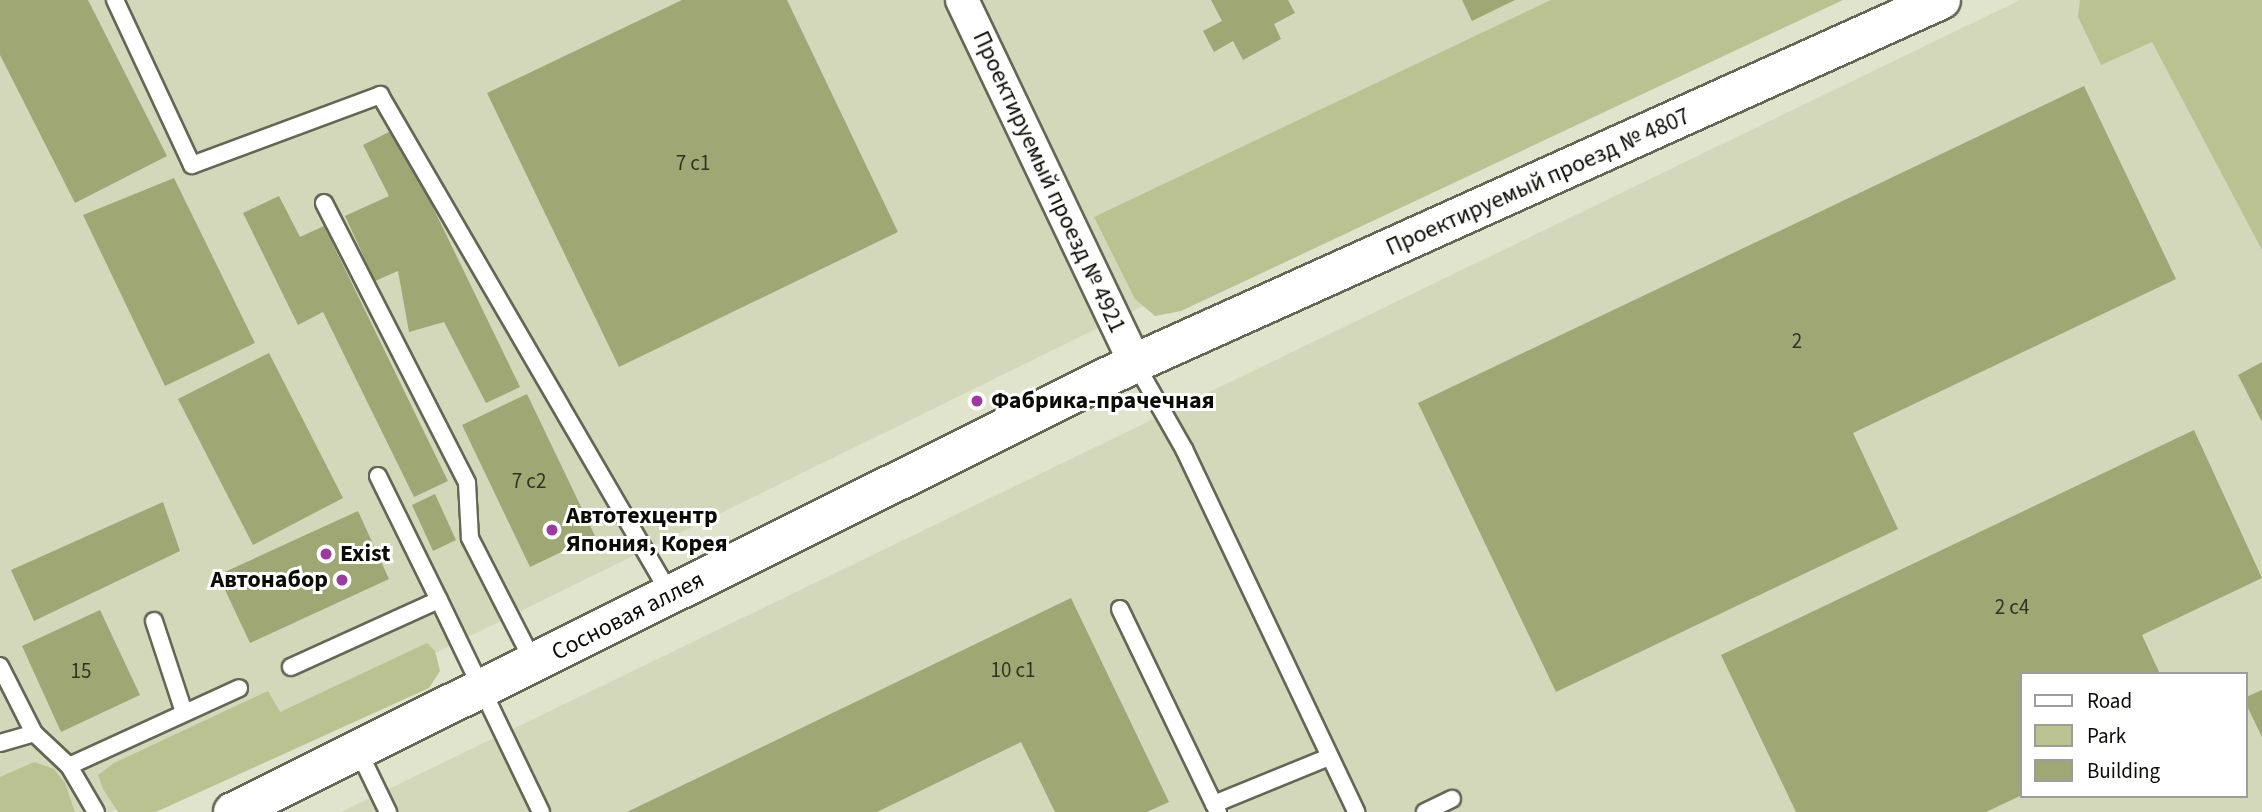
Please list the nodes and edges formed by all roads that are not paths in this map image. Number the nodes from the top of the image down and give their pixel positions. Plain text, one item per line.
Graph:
1 (115, 0) edge
2 (962, 0) edge
3 (1941, 0) edge
4 (324, 203) dead end
5 (1135, 363) junction
6 (378, 476) dead end
7 (670, 594) junction
8 (439, 600) junction
9 (1120, 609) dead end
10 (153, 621) dead end
11 (534, 663) junction
12 (0, 666) edge
13 (291, 667) dead end
14 (239, 688) dead end
15 (483, 689) junction
16 (184, 712) junction
17 (34, 733) junction
18 (0, 743) edge
19 (358, 750) junction
20 (1329, 757) junction
21 (69, 766) junction
22 (1452, 799) dead end
23 (1216, 808) edge
24 (96, 812) edge
25 (233, 812) edge
26 (388, 812) edge
27 (541, 812) edge
28 (1356, 812) edge
29 (1425, 812) edge

1 - 7 lane
2 - 5 street, Проектируемый проезд № 4921
3 - 5 main road, Проектируемый проезд № 4807
4 - 11 lane
5 - 7 main road, Сосновая аллея
5 - 20 lane
6 - 8 lane
7 - 11 main road, Сосновая аллея
8 - 13 lane
8 - 15 lane
9 - 23 lane
10 - 16 lane
11 - 15 main road, Сосновая аллея
12 - 17 lane
14 - 16 lane
15 - 19 main road, Сосновая аллея
15 - 27 lane
16 - 21 lane
17 - 18 lane
17 - 21 lane
19 - 25 main road, Сосновая аллея
19 - 26 lane
20 - 23 lane
20 - 28 lane
21 - 24 lane
22 - 29 lane

